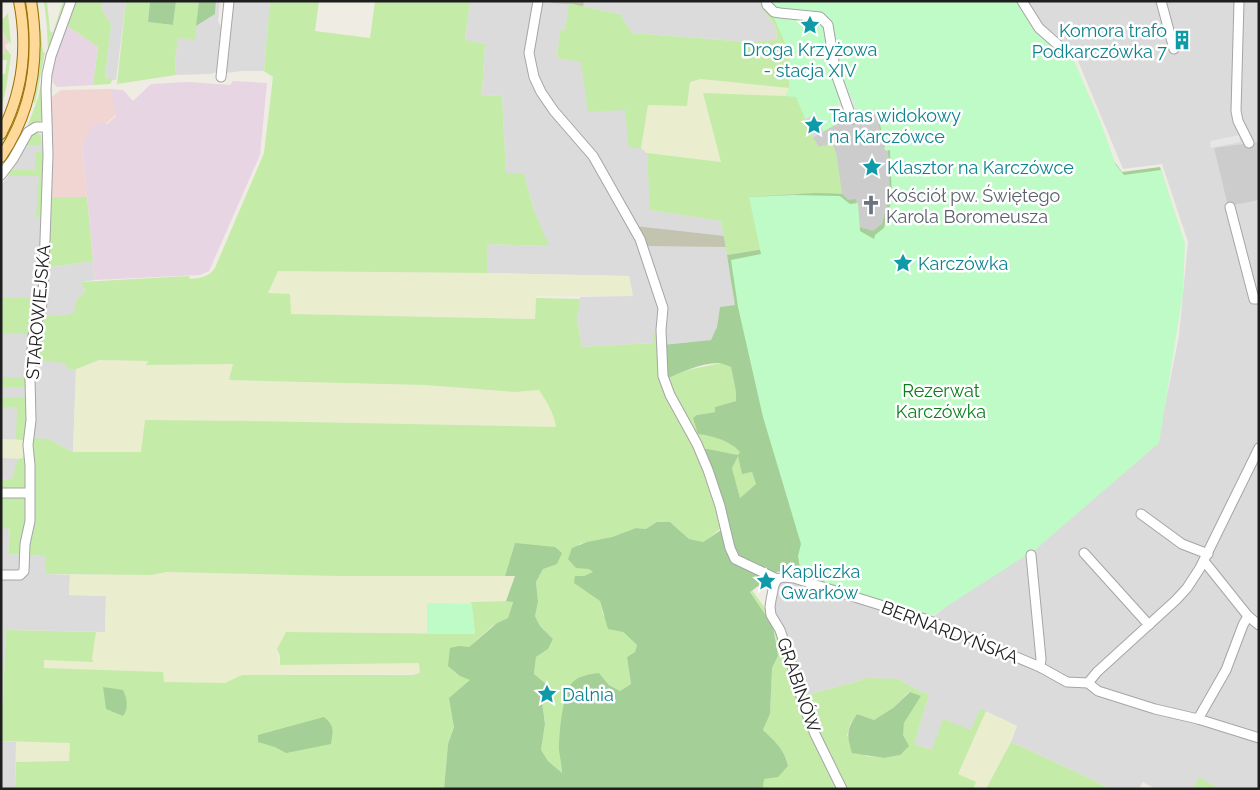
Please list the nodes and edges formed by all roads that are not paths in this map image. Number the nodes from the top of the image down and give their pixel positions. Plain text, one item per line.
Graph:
1 (19, 1) edge
2 (31, 1) edge
3 (71, 1) edge
4 (229, 1) edge
5 (538, 1) edge
6 (766, 1) edge
7 (1022, 1) edge
8 (1161, 1) edge
9 (1239, 1) edge
10 (1174, 49) dead end
11 (1064, 50) dead end
12 (221, 77) dead end
13 (852, 118) dead end
14 (46, 127) junction
15 (1, 134) edge
16 (1250, 143) dead end
17 (1, 157) edge
18 (1, 175) edge
19 (1230, 207) dead end
20 (1259, 299) edge
21 (1259, 448) edge
22 (1, 493) edge
23 (30, 493) junction
24 (1141, 514) dead end
25 (1084, 553) dead end
26 (1030, 555) dead end
27 (1206, 558) junction
28 (1, 574) edge
29 (777, 579) junction
30 (1248, 616) junction
31 (1149, 625) junction
32 (1259, 625) edge
33 (1040, 667) junction
34 (1088, 683) junction
35 (1198, 719) junction
36 (1259, 738) edge
37 (842, 789) edge

1 - 15 main road
2 - 17 main road
3 - 14 street, STAROWIEJSKA
4 - 12 street
5 - 29 street, BERNARDYŃSKA
6 - 13 street
7 - 11 street
8 - 10 street
9 - 16 street
14 - 18 street
14 - 23 street, STAROWIEJSKA
19 - 20 street
21 - 27 street
22 - 23 street
23 - 28 street, STAROWIEJSKA
24 - 27 street
25 - 31 street
26 - 33 street
27 - 30 street
27 - 31 street
29 - 33 street, BERNARDYŃSKA
29 - 37 street, GRABINÓW
30 - 32 street
30 - 35 street
31 - 34 street
33 - 34 street, BERNARDYŃSKA
34 - 35 street, BERNARDYŃSKA
35 - 36 street, BERNARDYŃSKA

